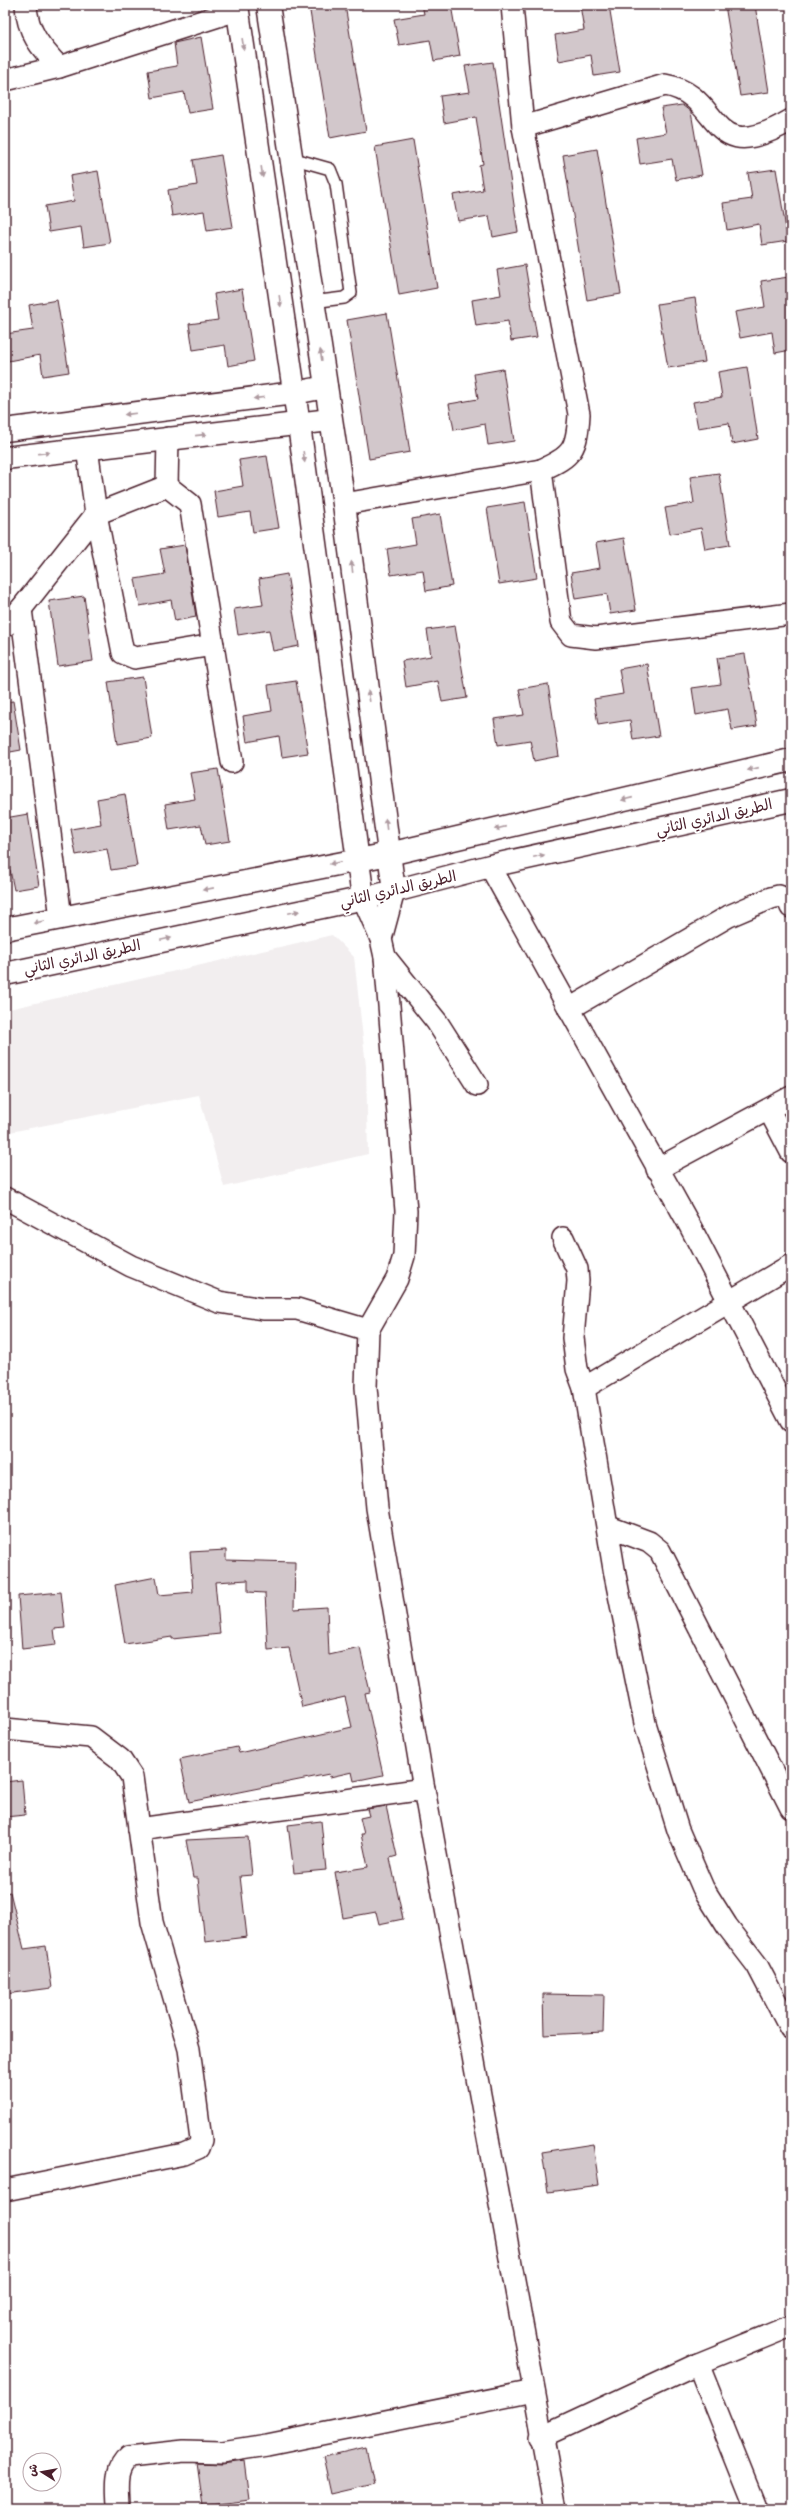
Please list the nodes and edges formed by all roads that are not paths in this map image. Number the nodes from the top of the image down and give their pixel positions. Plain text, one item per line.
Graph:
1 (26, 5) edge
2 (268, 5) edge
3 (512, 5) edge
4 (237, 8) edge
5 (59, 67) junction
6 (5, 80) edge
7 (791, 120) edge
8 (523, 127) junction
9 (291, 158) junction
10 (312, 302) junction
11 (326, 387) junction
12 (294, 393) junction
13 (330, 420) junction
14 (300, 425) junction
15 (5, 430) edge
16 (168, 438) junction
17 (87, 448) junction
18 (5, 458) edge
19 (541, 470) junction
20 (168, 486) junction
21 (344, 504) junction
22 (96, 514) junction
23 (21, 609) junction
24 (791, 614) edge
25 (5, 626) edge
26 (213, 645) junction
27 (791, 760) edge
28 (232, 762) dead end
29 (791, 800) edge
30 (389, 854) junction
31 (356, 859) junction
32 (490, 866) junction
33 (394, 891) junction
34 (363, 898) junction
35 (791, 907) edge
36 (61, 918) junction
37 (5, 929) edge
38 (383, 948) junction
39 (5, 974) edge
40 (569, 1009) junction
41 (477, 1085) dead end
42 (791, 1097) edge
43 (769, 1110) junction
44 (791, 1152) edge
45 (657, 1169) junction
46 (5, 1198) edge
47 (563, 1238) dead end
48 (791, 1265) edge
49 (728, 1302) junction
50 (368, 1330) junction
51 (584, 1388) junction
52 (791, 1422) edge
53 (609, 1528) junction
54 (5, 1729) edge
55 (424, 1789) junction
56 (791, 1808) edge
57 (139, 1829) junction
58 (790, 2028) dead end
59 (5, 2190) edge
60 (791, 2326) edge
61 (698, 2364) junction
62 (534, 2390) junction
63 (541, 2437) junction
64 (118, 2509) edge
65 (556, 2509) edge
66 (756, 2509) edge

1 - 5 street
2 - 9 main road
3 - 8 street
4 - 5 street
4 -> 12 main road
5 - 6 street
7 - 8 street
8 - 19 street
9 - 10 main road
9 - 10 lane
11 -> 10 main road
11 - 12 main road
11 - 13 main road
12 - 14 main road
12 -> 15 main road
13 - 14 main road
13 - 21 main road
16 -> 14 main road
14 -> 31 main road
16 - 17 main road
16 - 20 street
18 -> 17 main road
17 - 22 street
19 - 21 street
19 - 24 street
20 - 22 street
20 - 26 street
30 -> 21 main road
22 - 23 street
22 - 26 street
23 - 25 street
23 - 36 street
26 - 28 street
27 -> 30 main road
32 -> 29 main road, الطريق الدائري الثاني
30 - 31 main road
30 - 33 main road
31 - 34 main road
31 -> 36 main road
32 - 33 main road, الطريق الدائري الثاني
32 - 40 street
33 - 34 main road, الطريق الدائري الثاني
33 - 38 street
34 - 38 street
39 -> 34 main road, الطريق الدائري الثاني
35 - 40 street
36 -> 37 main road
38 - 41 street
38 - 50 street
40 - 45 street
42 - 43 street
43 - 44 street
43 - 45 street
45 - 49 street
46 - 50 street
47 - 51 street
48 - 49 street
49 - 51 street
49 - 52 street
50 - 55 street
51 - 53 street
53 - 56 street
53 - 58 street
54 - 57 street
55 - 57 street
55 - 62 street
57 - 59 street
60 - 61 street
61 - 63 street
61 - 66 street
62 - 63 street
62 - 64 street
63 - 65 street

